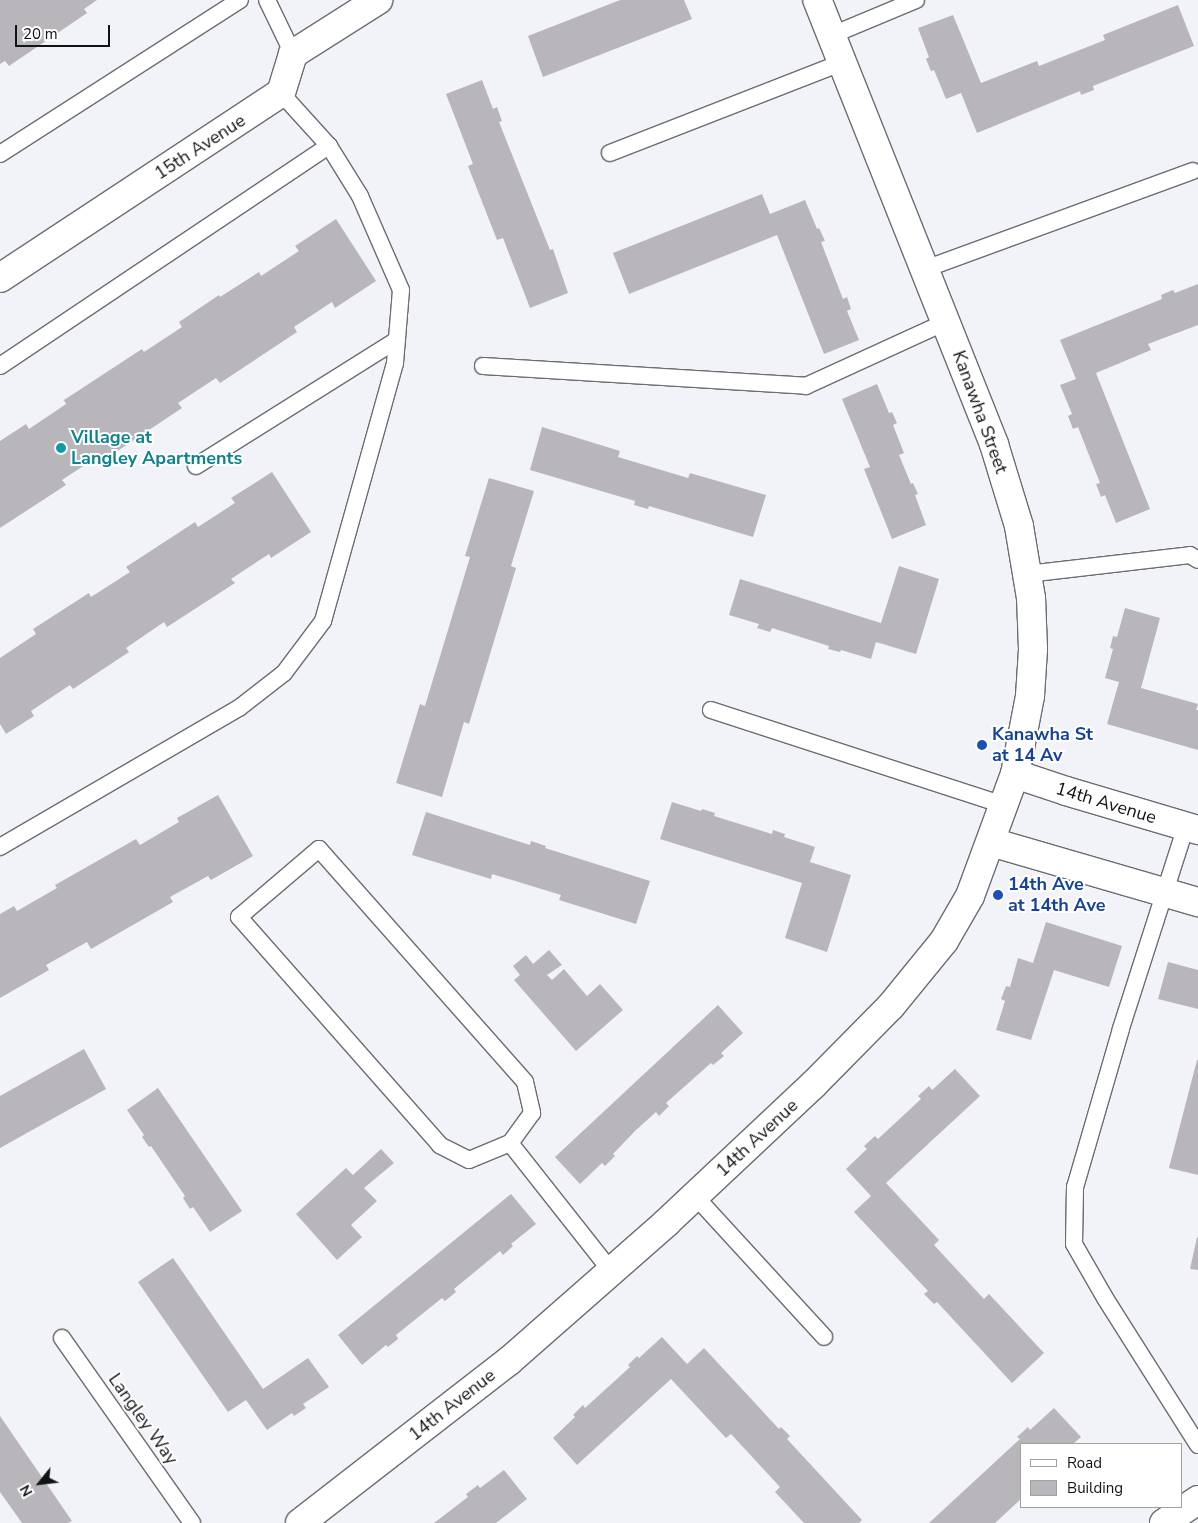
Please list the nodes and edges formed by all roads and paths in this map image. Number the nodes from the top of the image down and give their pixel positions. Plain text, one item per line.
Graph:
1 (240, 0) edge
2 (267, 0) edge
3 (378, 0) edge
4 (817, 0) edge
5 (916, 0) edge
6 (832, 35) junction
7 (293, 54) junction
8 (843, 62) junction
9 (282, 93) junction
10 (329, 146) junction
11 (610, 153) dead end
12 (0, 154) edge
13 (1193, 170) dead end
14 (925, 269) junction
15 (0, 278) edge
16 (946, 322) junction
17 (397, 340) junction
18 (0, 366) edge
19 (483, 366) dead end
20 (196, 466) dead end
21 (1198, 560) edge
22 (1027, 574) junction
23 (711, 710) dead end
24 (1015, 774) junction
25 (1004, 805) junction
26 (1192, 828) edge
27 (991, 842) junction
28 (0, 848) edge
29 (1164, 892) junction
30 (1198, 902) edge
31 (510, 1143) junction
32 (695, 1196) junction
33 (611, 1271) junction
34 (824, 1337) dead end
35 (62, 1338) dead end
36 (1198, 1445) edge
37 (1198, 1500) edge
38 (192, 1523) edge
39 (300, 1523) edge
40 (1164, 1523) edge

1 - 12 lane
2 - 7 lane
3 - 7 street
4 - 6 street, Kanawha Street
5 - 6 lane
6 - 8 street, Kanawha Street
7 - 9 street
8 - 11 lane
8 - 14 street, Kanawha Street
9 - 10 lane
9 - 15 street, 15th Avenue
10 - 17 lane
10 - 18 lane
13 - 14 lane
14 - 16 street, Kanawha Street
16 - 19 lane
16 - 22 street, Kanawha Street
17 - 20 lane
17 - 28 lane
21 - 22 lane
22 - 24 street, Kanawha Street
23 - 25 lane
24 - 25 street, Kanawha Street
24 - 26 street, 14th Avenue
25 - 27 street, Kanawha Street
26 - 29 lane
27 - 29 street
27 - 32 street, 14th Avenue
29 - 30 street
29 - 36 lane
31 - 31 lane
31 - 33 lane
32 - 33 street, 14th Avenue
32 - 34 lane
33 - 39 street, 14th Avenue
35 - 38 lane, Langley Way
37 - 40 street

